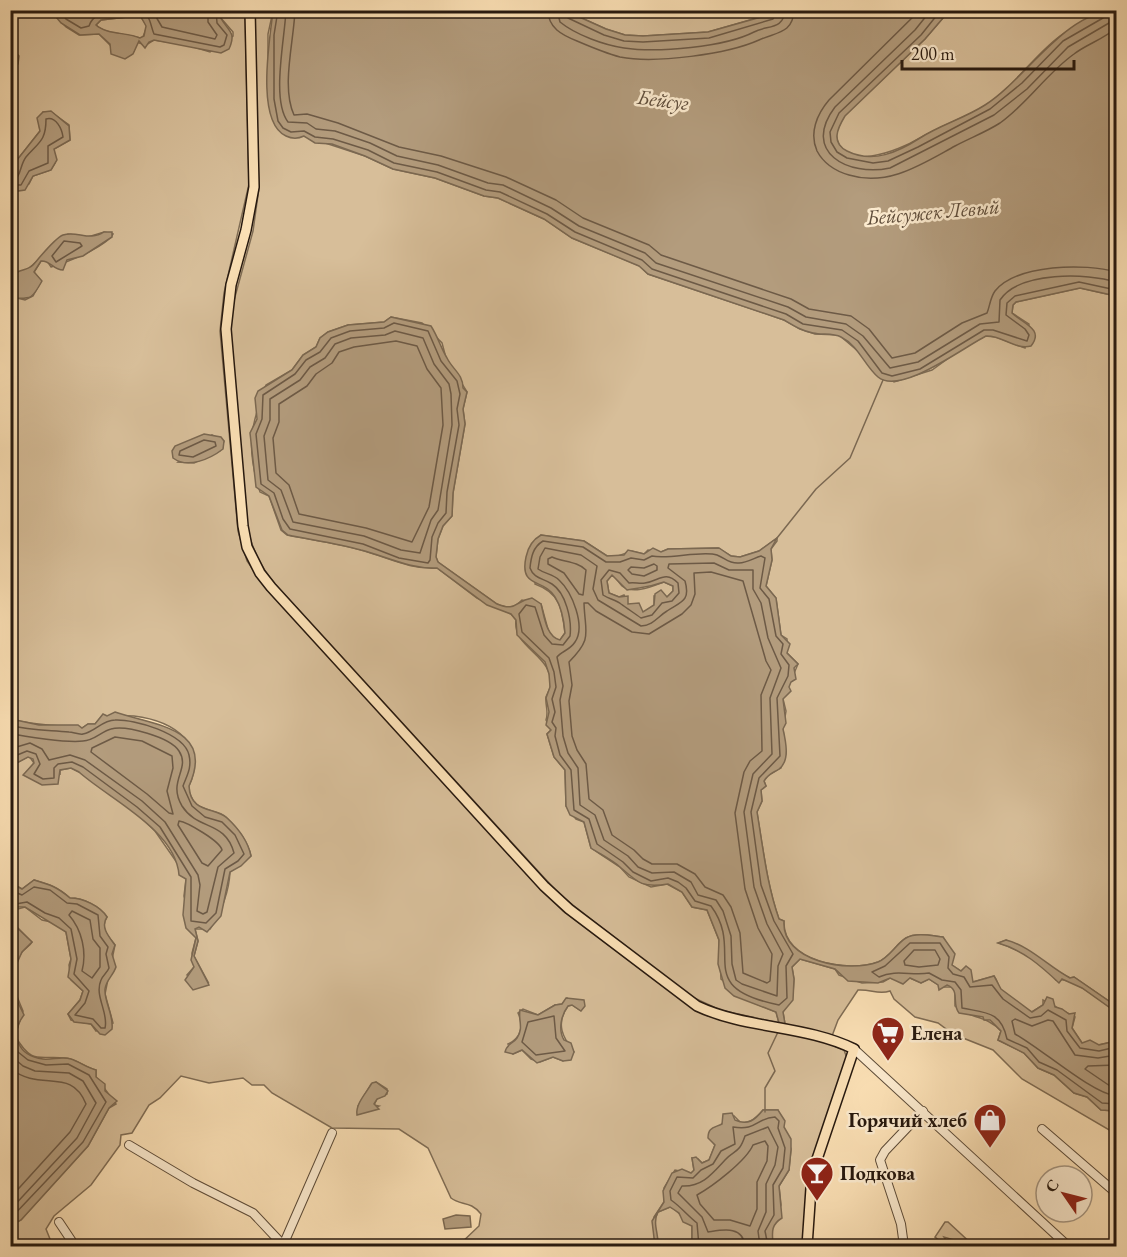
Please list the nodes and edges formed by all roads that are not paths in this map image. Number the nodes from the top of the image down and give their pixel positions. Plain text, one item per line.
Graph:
1 (250, 10) edge
2 (854, 1049) junction
3 (923, 1111) junction
4 (1042, 1129) dead end
5 (332, 1133) dead end
6 (129, 1145) dead end
7 (1116, 1193) edge
8 (59, 1222) dead end
9 (284, 1245) edge
10 (75, 1246) edge
11 (807, 1246) edge
12 (904, 1246) edge
13 (1068, 1246) edge

1 - 2 main road
2 - 3 street
2 - 11 main road
3 - 12 street
3 - 13 street
4 - 7 street
5 - 9 street
6 - 9 street
8 - 10 street

